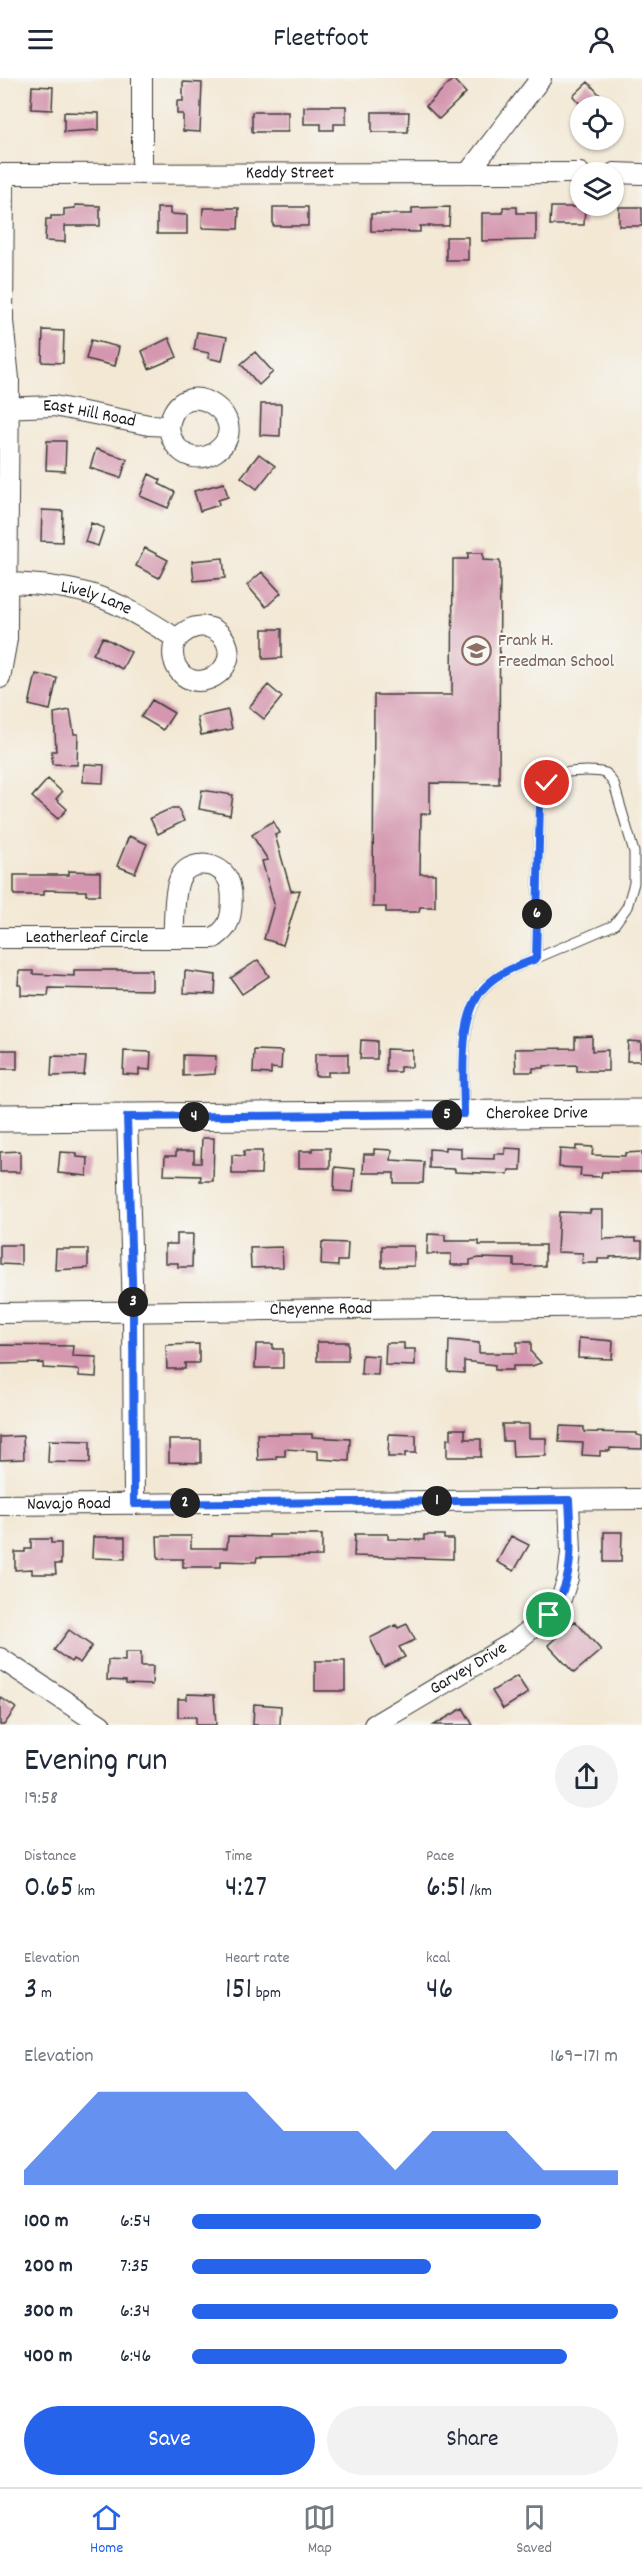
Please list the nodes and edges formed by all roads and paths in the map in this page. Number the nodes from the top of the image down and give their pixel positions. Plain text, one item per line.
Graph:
1 (142, 78) edge
2 (541, 78) edge
3 (468, 173) junction
4 (570, 173) edge
5 (2, 174) edge
6 (142, 174) junction
7 (624, 174) edge
8 (642, 174) edge
9 (4, 408) edge
10 (169, 426) dead end
11 (6, 583) junction
12 (177, 639) dead end
13 (0, 678) edge
14 (0, 938) edge
15 (173, 938) dead end
16 (536, 959) junction
17 (642, 1113) edge
18 (464, 1114) junction
19 (127, 1117) junction
20 (0, 1118) edge
21 (642, 1306) edge
22 (133, 1312) junction
23 (0, 1313) edge
24 (642, 1499) edge
25 (569, 1500) junction
26 (134, 1504) junction
27 (0, 1505) edge
28 (0, 1658) edge
29 (101, 1725) edge
30 (374, 1725) edge

1 - 6 street
2 - 3 street
3 - 4 street, Keddy Street
3 - 6 street, Keddy Street
5 - 6 street, Keddy Street
5 - 9 street
7 - 8 street
9 - 10 street, East Hill Road
9 - 11 street
11 - 12 street, Lively Lane
11 - 13 street
14 - 15 street, Leatherleaf Circle
16 - 16 lane
16 - 18 lane
17 - 18 street, Cherokee Drive
18 - 19 street, Cherokee Drive
19 - 20 street, Cherokee Drive
19 - 22 street
21 - 22 street, Cheyenne Road
22 - 23 street, Cheyenne Road
22 - 26 street
24 - 25 street, Navajo Road
25 - 26 street, Navajo Road
25 - 30 street, Garvey Drive
26 - 27 street, Navajo Road
28 - 29 street

